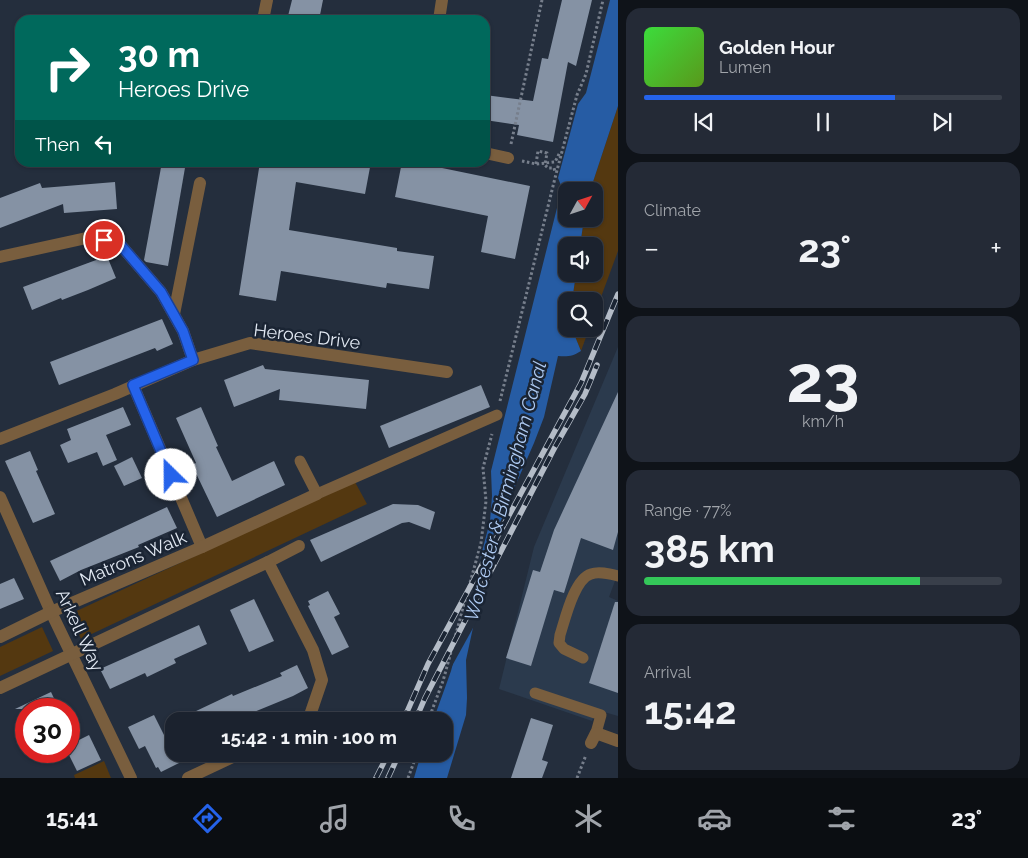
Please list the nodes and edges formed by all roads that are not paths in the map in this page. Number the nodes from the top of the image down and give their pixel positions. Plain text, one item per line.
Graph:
1 (267, 0) edge
2 (442, 0) edge
3 (264, 15) edge
4 (440, 15) edge
5 (490, 154) edge
6 (508, 158) road end
7 (200, 183) dead end
8 (0, 258) edge
9 (174, 314) junction
10 (193, 360) junction
11 (447, 372) dead end
12 (133, 385) junction
13 (497, 415) road end
14 (0, 439) edge
15 (300, 461) dead end
16 (317, 494) junction
17 (0, 497) edge
18 (299, 546) dead end
19 (202, 547) junction
20 (268, 562) junction
21 (618, 576) edge
22 (52, 612) junction
23 (0, 637) edge
24 (73, 655) junction
25 (583, 658) dead end
26 (0, 688) edge
27 (535, 693) dead end
28 (311, 712) edge
29 (593, 738) joint
30 (618, 741) edge
31 (222, 762) edge
32 (131, 778) edge
33 (188, 778) edge

1 - 3 street
2 - 4 street
5 - 6 street
7 - 9 street
8 - 9 street
9 - 10 street
10 - 11 street, Heroes Drive
10 - 12 street, Heroes Drive
12 - 14 street, Heroes Drive
12 - 19 street, Matrons Walk
13 - 16 lane
15 - 16 lane
16 - 19 street, Matrons Walk
17 - 22 street, Arkell Way
18 - 20 street
19 - 22 street, Matrons Walk
20 - 24 street
20 - 28 street
21 - 25 lane
22 - 23 street, Matrons Walk
22 - 24 street, Arkell Way
24 - 26 street
24 - 32 street, Arkell Way
27 - 29 lane
29 - 30 street
31 - 33 street

